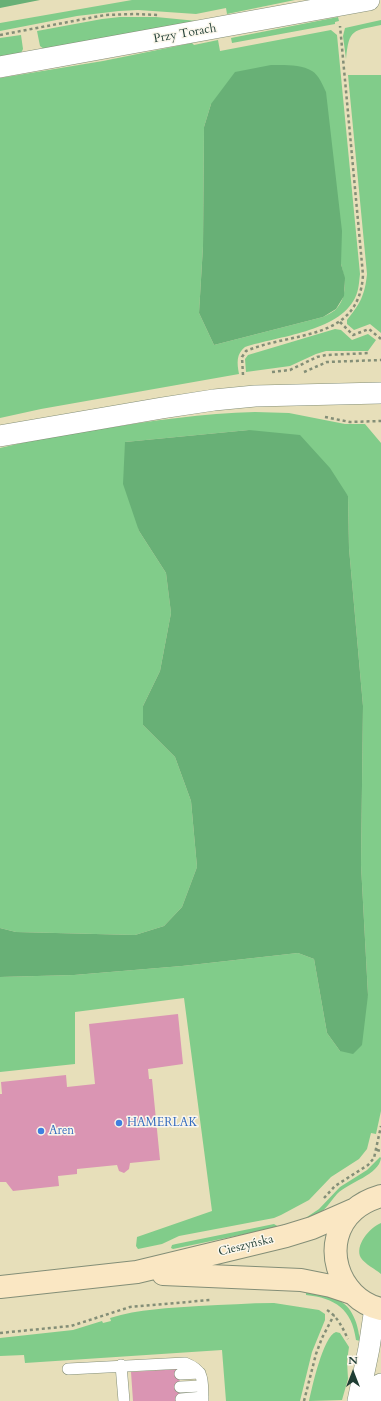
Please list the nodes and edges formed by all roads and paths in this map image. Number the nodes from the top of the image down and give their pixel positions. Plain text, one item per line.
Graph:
1 (369, 0) edge
2 (340, 26) dead end
3 (0, 67) edge
4 (340, 322) junction
5 (381, 339) edge
6 (370, 354) dead end
7 (267, 373) dead end
8 (243, 377) dead end
9 (381, 393) edge
10 (0, 436) edge
11 (381, 1126) edge
12 (377, 1150) junction
13 (381, 1151) edge
14 (381, 1196) edge
15 (319, 1203) dead end
16 (353, 1210) junction
17 (137, 1272) junction
18 (0, 1287) edge
19 (352, 1293) junction
20 (211, 1299) dead end
21 (324, 1308) dead end
22 (378, 1308) edge
23 (334, 1315) junction
24 (0, 1333) edge
25 (369, 1348) junction
26 (121, 1365) junction
27 (68, 1369) dead end
28 (200, 1373) junction
29 (180, 1374) dead end
30 (381, 1384) edge
31 (202, 1386) junction
32 (180, 1387) dead end
33 (126, 1394) edge
34 (181, 1399) dead end
35 (203, 1399) edge
36 (304, 1401) edge
37 (358, 1401) edge
38 (370, 1401) edge

1 - 3 street, Przy Torach
2 - 4 path
4 - 5 path
4 - 8 path
6 - 7 path
9 - 10 street
11 - 12 path
12 - 13 path
12 - 15 path
14 - 16 main road, Cieszyńska
16 - 17 main road, Cieszyńska
16 - 19 main road
17 - 18 main road, Cieszyńska
17 - 19 main road, Cieszyńska
19 - 22 main road
20 - 24 path
21 - 23 path
22 - 25 street
23 - 25 path
23 - 36 path
25 - 37 street
26 - 27 lane
26 - 28 lane
26 - 33 lane
28 - 29 lane
28 - 31 lane
30 - 38 street
31 - 32 lane
31 - 35 lane
34 - 35 lane

